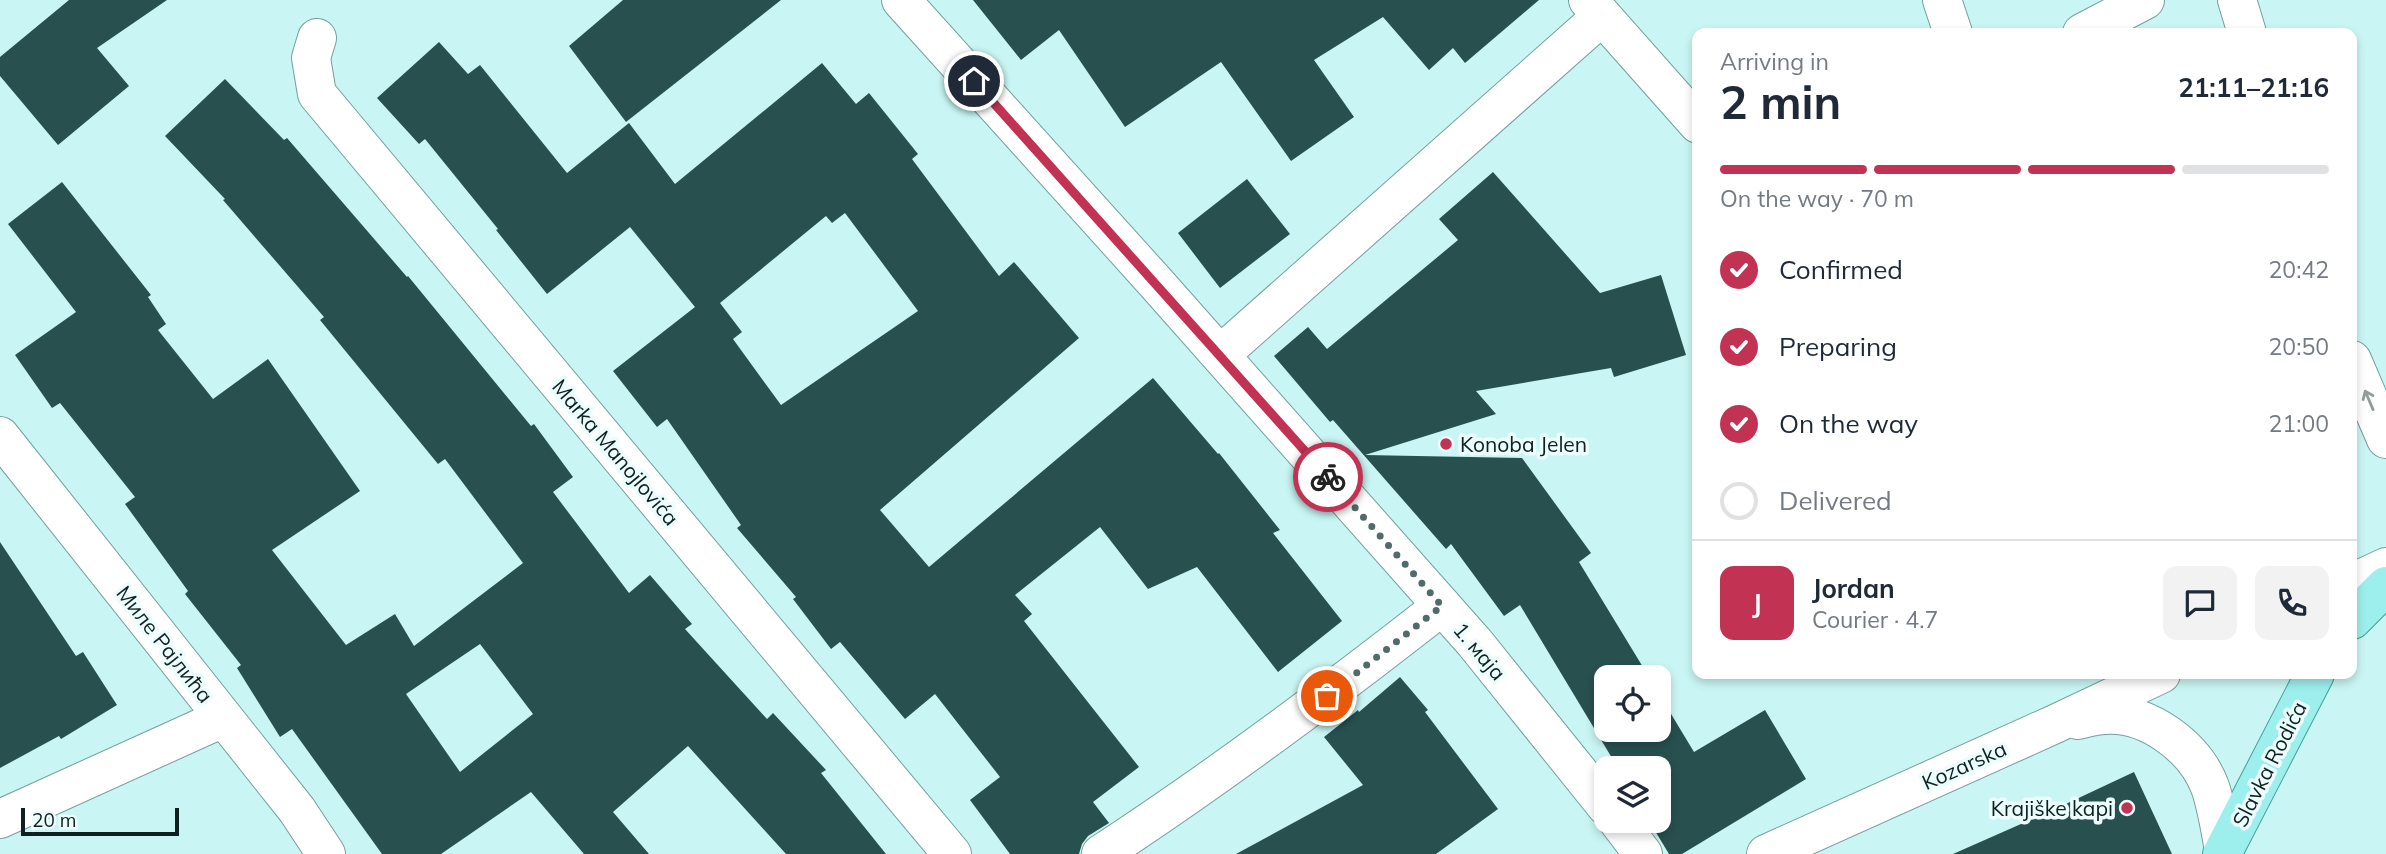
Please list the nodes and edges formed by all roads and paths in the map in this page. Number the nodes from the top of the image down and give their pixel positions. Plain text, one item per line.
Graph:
1 (901, 0) edge
2 (1942, 0) edge
3 (2145, 0) edge
4 (2237, 0) edge
5 (1595, 8) edge
6 (1951, 28) edge
7 (2092, 28) edge
8 (2246, 28) edge
9 (317, 38) dead end
10 (1692, 117) edge
11 (1220, 355) junction
12 (2357, 372) edge
13 (0, 436) edge
14 (2386, 439) edge
15 (2386, 567) edge
16 (2357, 581) edge
17 (2386, 586) edge
18 (1442, 606) junction
19 (2357, 615) edge
20 (2150, 679) edge
21 (2312, 679) edge
22 (223, 718) junction
23 (2055, 724) junction
24 (1594, 791) edge
25 (0, 819) edge
26 (1627, 833) edge
27 (2223, 852) edge
28 (326, 854) edge
29 (953, 854) edge
30 (1101, 854) edge
31 (1643, 854) edge
32 (1766, 854) edge

1 - 11 street, 1. маја
2 - 6 street
3 - 7 street
4 - 8 street
5 - 10 street
5 - 11 street
9 - 29 street, Marka Manojlovića
11 - 18 street, 1. маја
14 -> 12 street
13 - 22 street, Миле Рајлића
15 - 16 street
17 - 19 main road
18 - 24 street, 1. маја
18 - 30 street
20 - 23 street, Kozarska
21 - 27 main road, Slavka Rodića
22 - 25 street
22 - 28 street, Миле Рајлића
23 - 27 street
23 - 32 street, Kozarska
26 - 31 street

